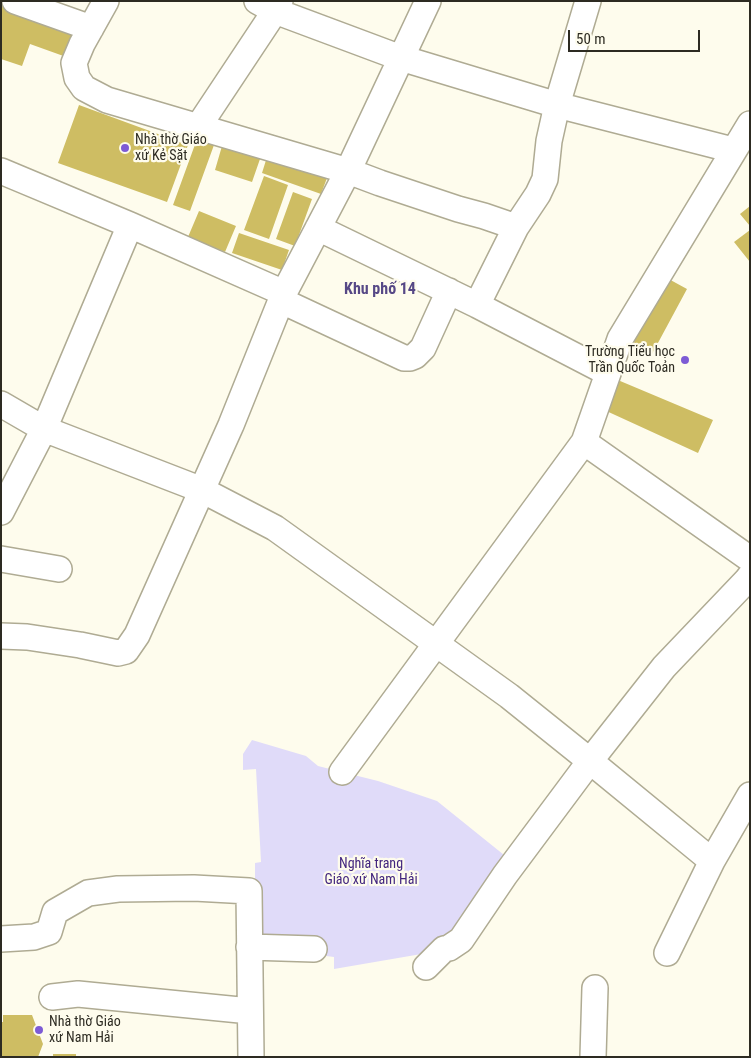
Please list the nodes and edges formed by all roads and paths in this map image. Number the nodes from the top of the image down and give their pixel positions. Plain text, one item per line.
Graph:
1 (15, 1) edge
2 (106, 1) edge
3 (428, 1) edge
4 (588, 1) edge
5 (271, 4) edge
6 (92, 28) junction
7 (401, 58) junction
8 (557, 105) junction
9 (750, 124) edge
10 (198, 127) junction
11 (733, 150) junction
12 (1, 171) edge
13 (348, 171) junction
14 (130, 224) junction
15 (516, 227) junction
16 (318, 228) junction
17 (449, 291) junction
18 (283, 297) junction
19 (477, 305) junction
20 (608, 373) junction
21 (1, 404) edge
22 (44, 428) junction
23 (584, 442) junction
24 (202, 490) junction
25 (1, 512) edge
26 (1, 559) edge
27 (750, 559) edge
28 (59, 569) dead end
29 (750, 576) edge
30 (1, 636) edge
31 (436, 644) junction
32 (590, 761) junction
33 (342, 772) dead end
34 (750, 795) edge
35 (712, 861) junction
36 (1, 939) edge
37 (249, 948) junction
38 (314, 950) dead end
39 (667, 953) dead end
40 (426, 967) dead end
41 (595, 988) dead end
42 (52, 997) dead end
43 (250, 1010) junction
44 (251, 1057) edge
45 (593, 1057) edge

1 - 6 street
2 - 6 street
3 - 7 street
4 - 8 street
5 - 7 street
5 - 10 street
6 - 10 street
7 - 8 street
7 - 13 street
8 - 11 street
8 - 15 street
9 - 11 street
10 - 13 street
11 - 20 street
12 - 14 street
13 - 15 street
13 - 16 street
14 - 18 street
14 - 22 street
15 - 19 street
16 - 17 street
16 - 18 street
17 - 18 street
17 - 19 street
18 - 24 street
19 - 20 street
20 - 23 street
21 - 22 street
22 - 24 street
22 - 25 street
23 - 27 street
23 - 31 street
24 - 30 street
24 - 31 street
26 - 28 street
29 - 32 street
31 - 32 street
31 - 33 street
32 - 35 street
32 - 40 street
34 - 35 street
35 - 39 street
36 - 37 street
37 - 38 street
37 - 43 street
41 - 45 street
42 - 43 street
43 - 44 street

